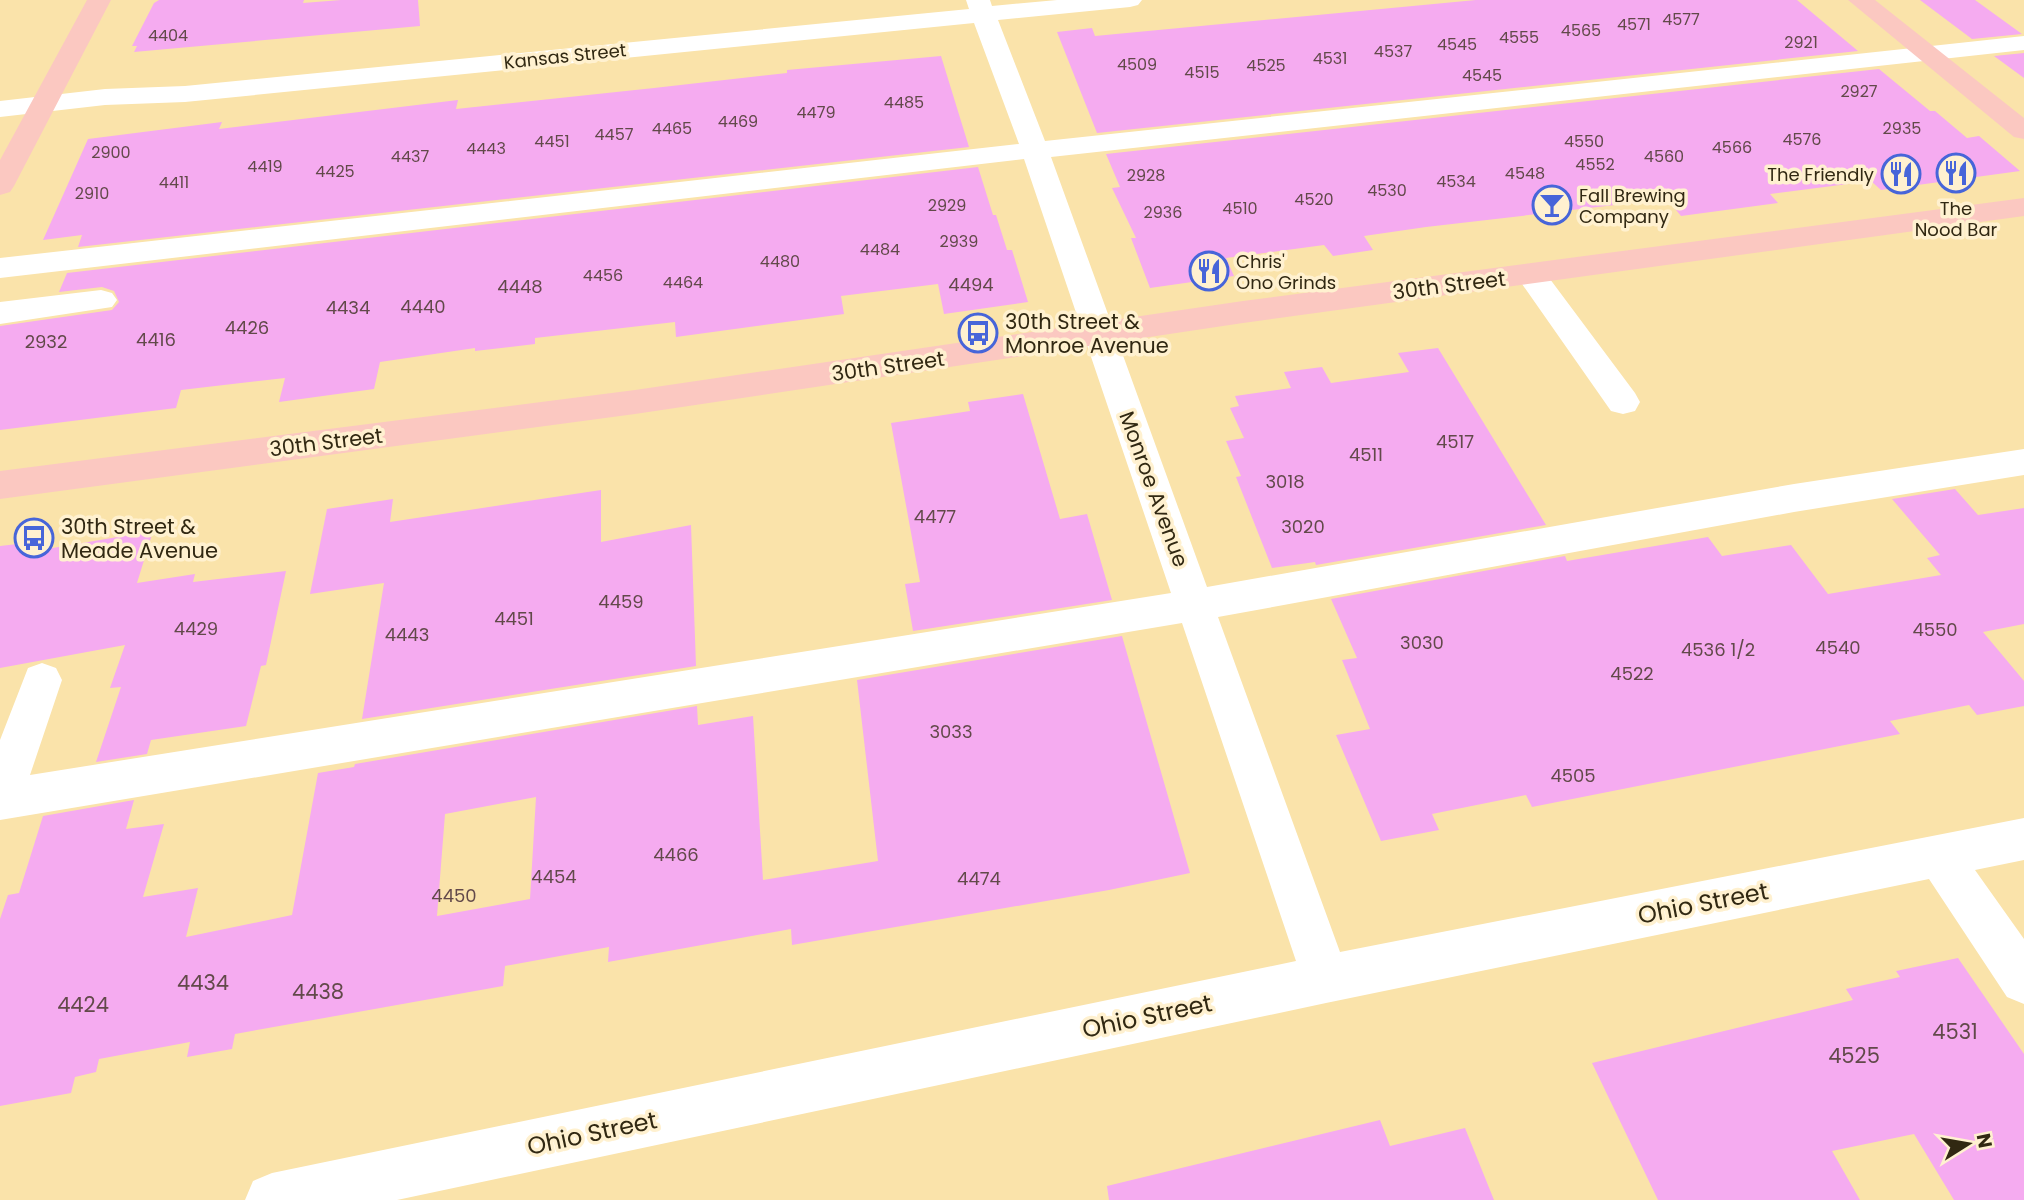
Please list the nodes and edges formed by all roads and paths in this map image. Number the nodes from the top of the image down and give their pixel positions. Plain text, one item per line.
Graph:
1 (99, 0) edge
2 (1130, 0) edge
3 (1860, 0) edge
4 (981, 8) edge
5 (2024, 43) edge
6 (1928, 55) junction
7 (44, 104) junction
8 (0, 110) edge
9 (2024, 131) edge
10 (1035, 150) junction
11 (0, 186) edge
12 (2024, 207) edge
13 (0, 268) edge
14 (1530, 274) junction
15 (102, 300) dead end
16 (0, 313) edge
17 (1099, 334) junction
18 (1623, 402) dead end
19 (2024, 461) edge
20 (0, 485) edge
21 (1195, 605) junction
22 (42, 680) dead end
23 (0, 800) edge
24 (2024, 839) edge
25 (1938, 855) junction
26 (1326, 979) junction
27 (2024, 980) edge
28 (272, 1200) edge

1 - 7 main road
2 - 4 street, Kansas Street
3 - 6 main road
4 - 7 street, Kansas Street
4 - 10 street, Monroe Avenue
5 - 6 street
6 - 9 main road
6 - 10 street
7 - 8 street, Kansas Street
7 - 11 main road
10 - 13 street
10 - 17 street, Monroe Avenue
12 - 14 main road, 30th Street
14 - 17 main road, 30th Street
14 - 18 street
15 - 16 street
17 - 20 main road, 30th Street
17 - 21 street, Monroe Avenue
19 - 21 street
21 - 23 street
21 - 26 street, Monroe Avenue
22 - 23 street
24 - 25 street, Ohio Street
25 - 26 street, Ohio Street
25 - 27 street
26 - 28 street, Ohio Street

